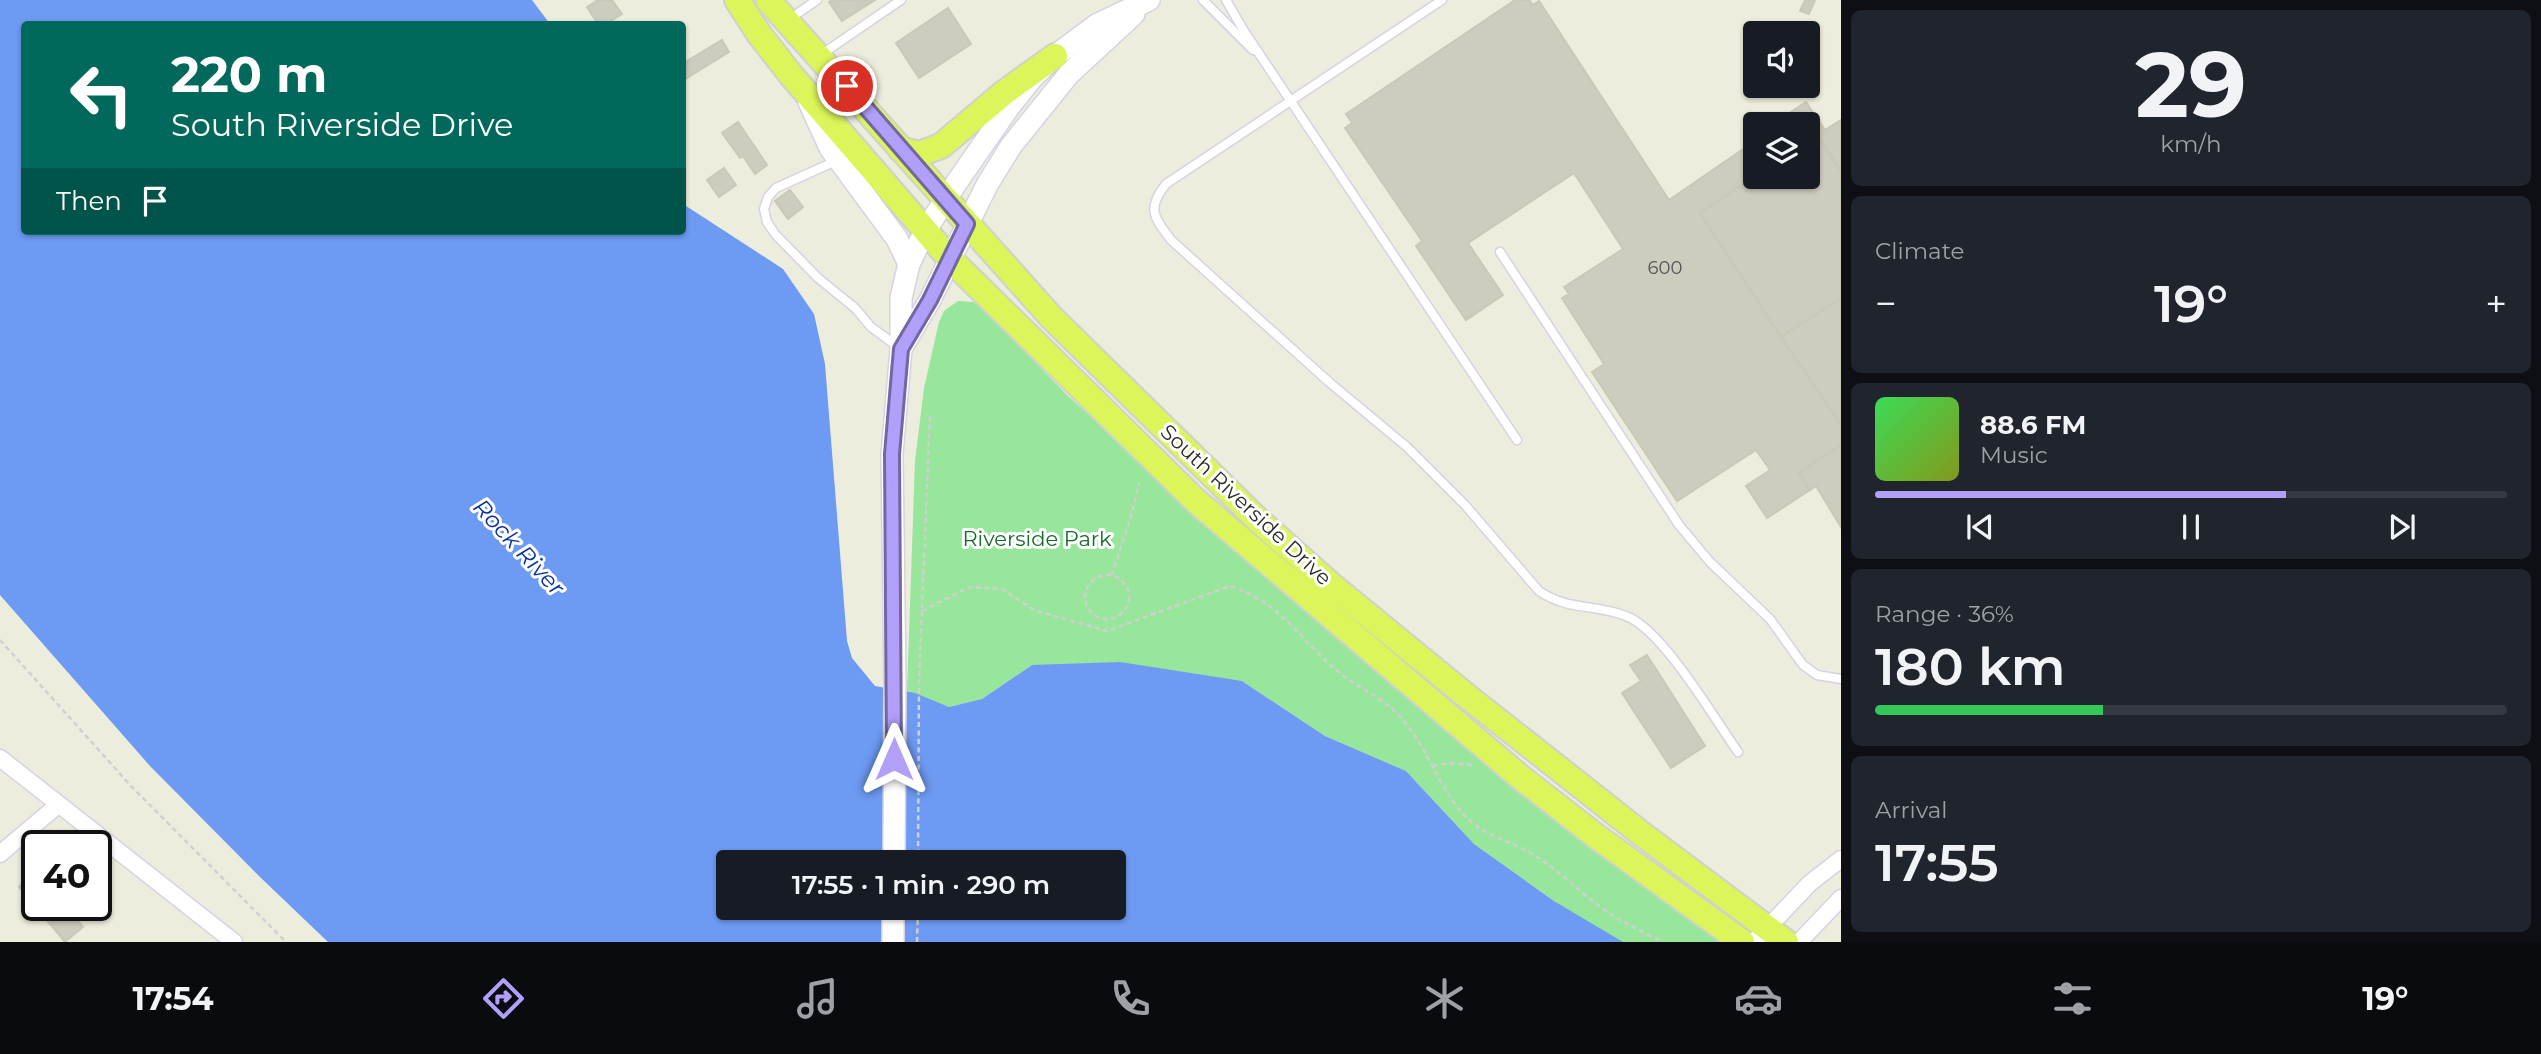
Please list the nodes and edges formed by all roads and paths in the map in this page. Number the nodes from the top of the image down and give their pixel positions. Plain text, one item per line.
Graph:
1 (737, 0) edge
2 (768, 0) edge
3 (817, 0) edge
4 (901, 0) edge
5 (1149, 0) edge
6 (1203, 0) edge
7 (1226, 0) edge
8 (1442, 0) edge
9 (787, 20) junction
10 (819, 56) junction
11 (1055, 56) junction
12 (1265, 61) junction
13 (803, 91) junction
14 (1292, 101) junction
15 (900, 149) junction
16 (838, 160) junction
17 (945, 200) junction
18 (967, 224) junction
19 (925, 231) junction
20 (1500, 252) dead end
21 (950, 259) junction
22 (909, 264) junction
23 (901, 349) junction
24 (930, 415) dead end
25 (1517, 440) dead end
26 (1139, 483) dead end
27 (1112, 575) junction
28 (922, 611) junction
29 (1105, 620) junction
30 (1107, 631) junction
31 (0, 640) edge
32 (1841, 679) edge
33 (1738, 752) dead end
34 (0, 758) edge
35 (1433, 766) junction
36 (1475, 766) dead end
37 (58, 805) junction
38 (894, 850) edge
39 (918, 850) edge
40 (0, 854) edge
41 (1841, 859) edge
42 (1841, 898) edge
43 (893, 920) edge
44 (918, 920) edge
45 (1770, 937) edge
46 (233, 942) edge
47 (286, 942) edge
48 (893, 942) edge
49 (917, 942) edge
50 (1663, 942) edge
51 (1742, 942) edge
52 (1800, 942) edge

1 - 13 main road, South Riverside Drive
2 - 9 main road, South Riverside Drive
3 - 9 lane
4 - 10 lane
5 - 11 street
5 - 18 street
6 - 12 lane
7 - 12 lane
8 - 14 lane
9 - 10 main road, South Riverside Drive
10 - 15 main road, South Riverside Drive
11 - 15 main road
11 - 17 street
12 - 14 lane
13 - 16 street
13 - 19 main road, South Riverside Drive
14 - 25 lane
14 - 33 lane
15 - 17 main road, South Riverside Drive
16 - 22 street
16 - 23 lane
17 - 18 main road, South Riverside Drive
17 - 19 street
18 - 21 street
18 - 45 main road, South Riverside Drive
19 - 21 main road, South Riverside Drive
19 - 22 street
20 - 32 lane
21 - 23 street
21 - 51 main road, South Riverside Drive
22 - 23 street
23 - 38 street
24 - 28 path
26 - 27 path
27 - 29 path
27 - 29 path
28 - 30 path
28 - 39 path
29 - 30 path
30 - 35 path
31 - 47 path
34 - 37 street
35 - 36 path
35 - 50 path
37 - 40 street
37 - 46 street
41 - 45 street
42 - 52 street
43 - 48 street
44 - 49 path

